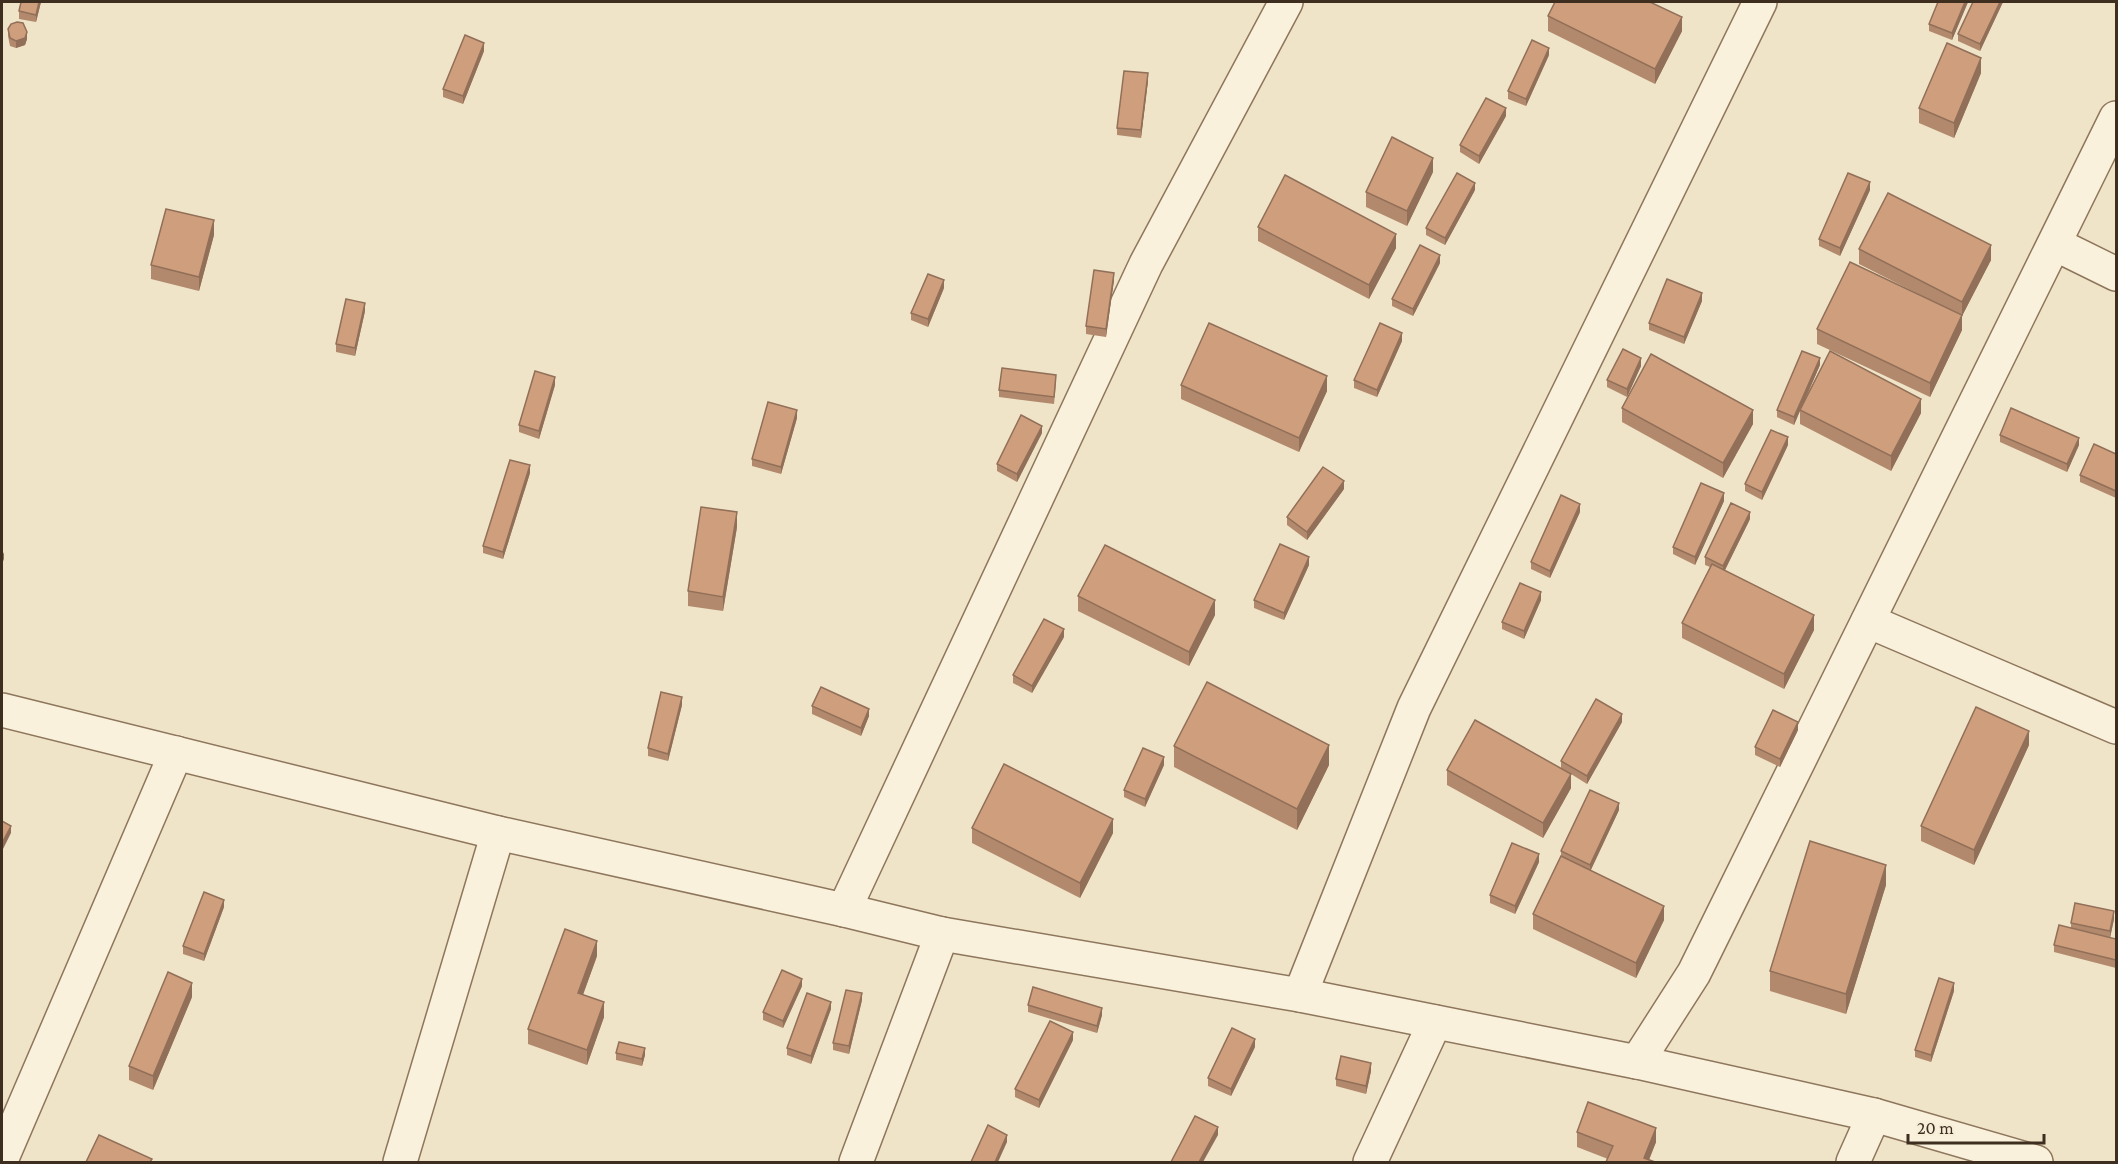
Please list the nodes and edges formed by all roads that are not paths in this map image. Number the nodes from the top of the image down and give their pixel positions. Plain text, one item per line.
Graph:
1 (1286, 2) edge
2 (1760, 2) edge
3 (2116, 118) edge
4 (2055, 244) junction
5 (2116, 274) edge
6 (1868, 621) junction
7 (2, 710) edge
8 (2116, 727) edge
9 (176, 753) junction
10 (498, 833) junction
11 (844, 910) junction
12 (942, 934) junction
13 (1300, 995) junction
14 (1435, 1022) junction
15 (1637, 1062) junction
16 (1874, 1115) junction
17 (2, 1158) edge
18 (400, 1162) edge
19 (856, 1162) edge
20 (1370, 1162) edge
21 (1853, 1162) edge
22 (2036, 1162) edge

1 - 11 street
2 - 13 street
3 - 4 street
4 - 5 street
4 - 6 street
6 - 8 street
6 - 15 street
7 - 9 street
9 - 10 street
9 - 17 street
10 - 11 street
10 - 18 street
11 - 12 street
12 - 13 street
12 - 19 street
13 - 14 street
14 - 15 street
14 - 20 street
15 - 16 street
16 - 21 street
16 - 22 street

